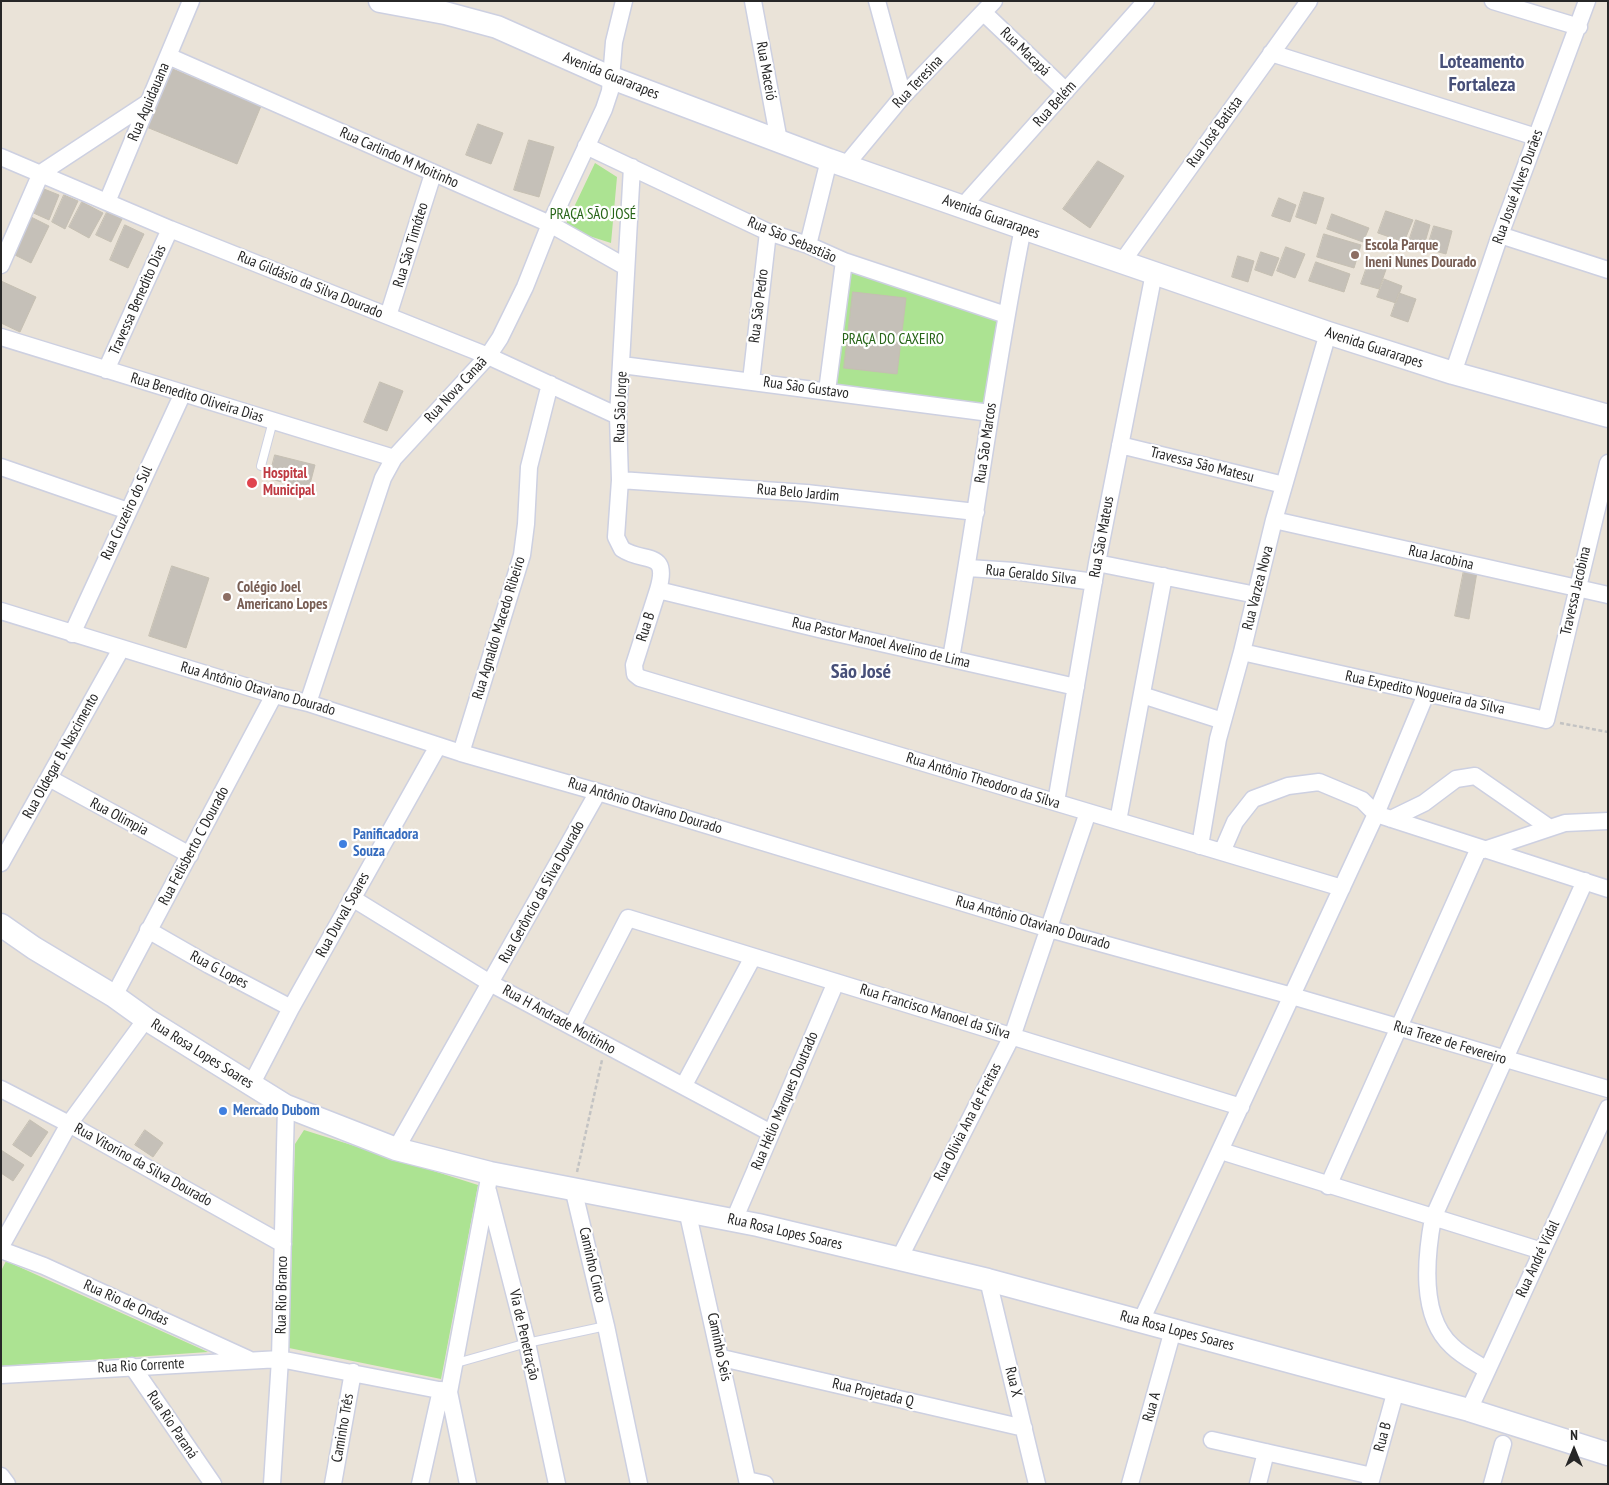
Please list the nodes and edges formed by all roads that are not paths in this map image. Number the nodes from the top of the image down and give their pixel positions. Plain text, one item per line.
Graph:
1 (191, 1) edge
2 (380, 1) edge
3 (624, 1) edge
4 (753, 1) edge
5 (877, 1) edge
6 (1146, 1) edge
7 (1309, 1) edge
8 (1494, 1) edge
9 (1587, 1) edge
10 (989, 7) edge
11 (1579, 27) junction
12 (1271, 53) junction
13 (168, 56) junction
14 (612, 78) junction
15 (1066, 91) junction
16 (903, 96) junction
17 (149, 102) junction
18 (1536, 137) junction
19 (779, 141) junction
20 (586, 146) junction
21 (1, 157) edge
22 (837, 163) junction
23 (632, 167) junction
24 (41, 173) junction
25 (433, 174) junction
26 (106, 202) junction
27 (963, 206) junction
28 (550, 224) junction
29 (1023, 228) junction
30 (170, 229) junction
31 (768, 232) junction
32 (1500, 235) junction
33 (808, 245) junction
34 (844, 261) junction
35 (1122, 262) junction
36 (1, 265) edge
37 (626, 267) junction
38 (1608, 270) edge
39 (1154, 273) junction
40 (1006, 315) junction
41 (388, 316) junction
42 (1328, 333) junction
43 (1, 337) edge
44 (488, 356) junction
45 (622, 365) junction
46 (106, 370) junction
47 (1453, 373) junction
48 (751, 381) junction
49 (550, 384) junction
50 (827, 391) junction
51 (183, 393) junction
52 (990, 413) junction
53 (618, 416) junction
54 (1608, 416) edge
55 (273, 421) junction
56 (1120, 445) junction
57 (394, 458) junction
58 (1608, 463) edge
59 (261, 466) dead end
60 (1, 467) edge
61 (620, 480) junction
62 (1284, 485) junction
63 (128, 511) junction
64 (976, 512) junction
65 (1274, 520) junction
66 (1097, 562) junction
67 (968, 568) junction
68 (1164, 576) junction
69 (1094, 582) junction
70 (1576, 588) junction
71 (658, 590) junction
72 (1256, 595) junction
73 (1608, 595) edge
74 (1, 611) edge
75 (72, 634) junction
76 (121, 649) junction
77 (1242, 652) junction
78 (952, 658) junction
79 (634, 665) joint
80 (1076, 687) junction
81 (1426, 694) junction
82 (1142, 695) junction
83 (274, 696) junction
84 (308, 703) junction
85 (1546, 720) joint
86 (1223, 721) junction
87 (438, 746) junction
88 (461, 753) junction
89 (49, 778) junction
90 (598, 792) junction
91 (1056, 802) junction
92 (1088, 812) junction
93 (1384, 816) junction
94 (1608, 820) edge
95 (1118, 821) junction
96 (1550, 828) junction
97 (7, 839) edge
98 (1200, 846) junction
99 (1482, 849) junction
100 (1222, 852) junction
101 (190, 855) junction
102 (1, 863) edge
103 (1585, 881) junction
104 (1342, 888) junction
105 (1608, 888) edge
106 (352, 898) junction
107 (1, 925) edge
108 (1049, 928) junction
109 (148, 930) junction
110 (753, 957) junction
111 (836, 982) junction
112 (490, 983) junction
113 (114, 996) junction
114 (1292, 996) junction
115 (291, 1008) junction
116 (146, 1019) junction
117 (572, 1026) junction
118 (1398, 1028) junction
119 (1012, 1036) junction
120 (1504, 1059) junction
121 (251, 1085) junction
122 (684, 1085) junction
123 (1, 1089) edge
124 (1608, 1089) edge
125 (286, 1106) junction
126 (1241, 1107) junction
127 (1608, 1108) edge
128 (69, 1124) junction
129 (771, 1133) junction
130 (396, 1149) junction
131 (1221, 1151) junction
132 (489, 1180) junction
133 (1328, 1186) junction
134 (573, 1188) junction
135 (688, 1210) junction
136 (1433, 1218) junction
137 (734, 1220) junction
138 (283, 1244) junction
139 (1, 1246) edge
140 (1, 1250) edge
141 (1542, 1251) junction
142 (899, 1259) junction
143 (988, 1280) junction
144 (1141, 1321) junction
145 (606, 1326) junction
146 (1173, 1330) junction
147 (527, 1343) junction
148 (722, 1358) junction
149 (250, 1359) junction
150 (280, 1359) junction
151 (454, 1364) junction
152 (132, 1366) junction
153 (1487, 1370) junction
154 (353, 1372) junction
155 (1, 1375) edge
156 (1396, 1390) junction
157 (445, 1391) junction
158 (1469, 1410) junction
159 (1024, 1428) junction
160 (1212, 1440) dead end
161 (1504, 1444) dead end
162 (1266, 1452) junction
163 (1608, 1454) edge
164 (1, 1476) edge
165 (1371, 1480) edge
166 (748, 1482) edge
167 (7, 1484) edge
168 (213, 1484) edge
169 (272, 1484) edge
170 (333, 1484) edge
171 (420, 1484) edge
172 (468, 1484) edge
173 (557, 1484) edge
174 (639, 1484) edge
175 (765, 1484) edge
176 (1037, 1484) edge
177 (1130, 1484) edge
178 (1258, 1484) edge
179 (1492, 1484) edge

1 - 13 street, Rua Aquidauana
2 - 14 street, Avenida Guararapes
3 - 14 street, Rua Nova Canaã
4 - 19 street, Rua Maceió
5 - 16 street
6 - 15 street, Rua Belém
7 - 12 street, Rua José Batista
8 - 11 street
9 - 11 street, Rua Josué Alves Durães
10 - 15 street, Rua Macapá
10 - 16 street, Rua Teresina
11 - 18 street, Rua Josué Alves Durães
12 - 18 street
12 - 35 street, Rua José Batista
13 - 17 street, Rua Aquidauana
13 - 25 street, Rua Carlindo M Moitinho
14 - 19 street, Avenida Guararapes
14 - 20 street, Rua Nova Canaã
15 - 27 street, Rua Belém
16 - 22 street, Rua Teresina
17 - 24 street
17 - 26 street, Rua Aquidauana
18 - 32 street, Rua Josué Alves Durães
19 - 22 street, Avenida Guararapes
20 - 23 street, Rua São Sebastião
20 - 28 street, Rua Nova Canaã
21 - 24 street, Rua Gildásio da Silva Dourado
22 - 27 street, Avenida Guararapes
22 - 33 street
23 - 31 street, Rua São Sebastião
23 - 37 street, Rua São Jorge
24 - 26 street, Rua Gildásio da Silva Dourado
24 - 36 street
25 - 28 street, Rua Carlindo M Moitinho
25 - 41 street, Rua São Timóteo
26 - 30 street, Rua Gildásio da Silva Dourado
27 - 29 street, Avenida Guararapes
28 - 37 street, Rua Carlindo M Moitinho
28 - 44 street, Rua Nova Canaã
29 - 35 street, Avenida Guararapes
29 - 40 street, Rua São Marcos
30 - 41 street, Rua Gildásio da Silva Dourado
30 - 46 street, Travessa Benedito Dias
31 - 33 street, Rua São Sebastião
31 - 48 street, Rua São Pedro
32 - 38 street
32 - 47 street, Rua Josué Alves Durães
33 - 34 street, Rua São Sebastião
34 - 40 street, Rua São Sebastião
34 - 50 street
35 - 39 street, Avenida Guararapes
37 - 45 street, Rua São Jorge
39 - 42 street, Avenida Guararapes
39 - 56 street, Rua São Mateus
40 - 52 street, Rua São Marcos
41 - 44 street, Rua Gildásio da Silva Dourado
42 - 47 street, Avenida Guararapes
42 - 62 street, Rua Varzea Nova
43 - 46 street, Rua Benedito Oliveira Dias
44 - 49 street, Rua Gildásio da Silva Dourado
44 - 57 street, Rua Nova Canaã
45 - 48 street, Rua São Gustavo
45 - 53 street, Rua São Jorge
46 - 51 street, Rua Benedito Oliveira Dias
47 - 54 street, Avenida Guararapes
48 - 50 street, Rua São Gustavo
49 - 53 street, Rua Gildásio da Silva Dourado
49 - 88 street, Rua Agnaldo Macedo Ribeiro
50 - 52 street, Rua São Gustavo
51 - 55 street, Rua Benedito Oliveira Dias
51 - 63 street, Rua Cruzeiro do Sul
52 - 64 street, Rua São Marcos
53 - 61 street, Rua São Jorge
55 - 57 street, Rua Benedito Oliveira Dias
55 - 59 lane
56 - 62 street, Travessa São Matesu
56 - 66 street, Rua São Mateus
57 - 84 street, Rua Nova Canaã
58 - 70 street, Travessa Jacobina
60 - 63 street
61 - 64 street, Rua Belo Jardim
61 - 71 street, Rua São Jorge
62 - 65 street, Rua Varzea Nova
63 - 75 street, Rua Cruzeiro do Sul
64 - 67 street, Rua São Marcos
65 - 70 street, Rua Jacobina
65 - 72 street, Rua Varzea Nova
66 - 68 street
66 - 69 street, Rua São Mateus
67 - 69 street, Rua Geraldo Silva
67 - 78 street, Rua São Marcos
68 - 72 street
68 - 82 street
69 - 80 street, Rua São Mateus
70 - 73 street, Rua Jacobina
70 - 85 street, Travessa Jacobina
71 - 78 street, Rua Pastor Manoel Avelino de Lima
71 - 79 street, Rua B
72 - 77 street, Rua Varzea Nova
74 - 75 street, Rua Antônio Otaviano Dourado
75 - 76 street, Rua Antônio Otaviano Dourado
76 - 83 street, Rua Antônio Otaviano Dourado
76 - 89 street, Rua Oldegar B. Nascimento
77 - 81 street, Rua Expedito Nogueira da Silva
77 - 86 street, Rua Varzea Nova
78 - 80 street, Rua Pastor Manoel Avelino de Lima
79 - 91 street, Rua Antônio Theodoro da Silva
80 - 91 street, Rua São Mateus
81 - 85 street, Rua Expedito Nogueira da Silva
81 - 93 street
82 - 86 street
82 - 95 street
83 - 84 street, Rua Antônio Otaviano Dourado
83 - 101 street, Rua Felisberto C Dourado
84 - 87 street, Rua Antônio Otaviano Dourado
86 - 98 street, Rua Varzea Nova
87 - 88 street, Rua Antônio Otaviano Dourado
87 - 106 street, Rua Durval Soares
88 - 90 street, Rua Antônio Otaviano Dourado
89 - 97 street, Rua Oldegar B. Nascimento
89 - 101 street, Rua Olimpia
90 - 108 street, Rua Antônio Otaviano Dourado
90 - 112 street, Rua Gerôncio da Silva Dourado
91 - 92 street, Rua Antônio Theodoro da Silva
92 - 95 street, Rua Antônio Theodoro da Silva
92 - 108 street, Rua Olivia Ana de Freitas
93 - 96 street
93 - 99 street
93 - 100 street
93 - 104 street
94 - 96 street
95 - 98 street, Rua Antônio Theodoro da Silva
96 - 99 street
97 - 102 street, Rua Oldegar B. Nascimento
98 - 100 street, Rua Antônio Theodoro da Silva
99 - 103 street
99 - 118 street
100 - 104 street, Rua Antônio Theodoro da Silva
101 - 109 street, Rua Felisberto C Dourado
103 - 105 street
103 - 120 street
104 - 114 street
106 - 112 street, Rua H Andrade Moitinho
106 - 115 street, Rua Durval Soares
107 - 113 street, Rua Rosa Lopes Soares
108 - 114 street, Rua Antônio Otaviano Dourado
108 - 119 street, Rua Olivia Ana de Freitas
109 - 113 street, Rua Felisberto C Dourado
109 - 115 street, Rua G Lopes
110 - 111 street, Rua Francisco Manoel da Silva
110 - 117 street, Rua Francisco Manoel da Silva
110 - 122 street
111 - 119 street, Rua Francisco Manoel da Silva
111 - 129 street, Rua Hélio Marques Doutrado
112 - 117 street, Rua H Andrade Moitinho
112 - 130 street, Rua Gerôncio da Silva Dourado
113 - 116 street, Rua Rosa Lopes Soares
114 - 118 street, Rua Treze de Fevereiro
114 - 126 street
115 - 121 street, Rua Durval Soares
116 - 121 street, Rua Rosa Lopes Soares
116 - 128 street
117 - 122 street, Rua H Andrade Moitinho
118 - 120 street, Rua Treze de Fevereiro
118 - 133 street
119 - 126 street, Rua Francisco Manoel da Silva
119 - 142 street, Rua Olivia Ana de Freitas
120 - 124 street, Rua Treze de Fevereiro
120 - 136 street
121 - 125 street, Rua Rosa Lopes Soares
122 - 129 street, Rua H Andrade Moitinho
123 - 128 street, Rua Vitorino da Silva Dourado
125 - 130 street, Rua Rosa Lopes Soares
125 - 138 street, Rua Rio Branco
126 - 131 street
127 - 141 street, Rua André Vidal
128 - 138 street, Rua Vitorino da Silva Dourado
128 - 139 street
129 - 137 street, Rua Hélio Marques Doutrado
130 - 132 street, Rua Rosa Lopes Soares
131 - 133 street
131 - 144 street
132 - 134 street, Rua Rosa Lopes Soares
132 - 147 street, Via de Penetração
132 - 151 street
133 - 136 street
134 - 135 street, Rua Rosa Lopes Soares
134 - 145 street, Caminho Cinco
135 - 137 street, Rua Rosa Lopes Soares
135 - 148 street, Caminho Seis
136 - 141 street
136 - 153 street
137 - 142 street, Rua Rosa Lopes Soares
138 - 150 street, Rua Rio Branco
140 - 149 street, Rua Rio de Ondas
141 - 153 street, Rua André Vidal
142 - 143 street, Rua Rosa Lopes Soares
143 - 144 street, Rua Rosa Lopes Soares
143 - 159 street, Rua X
144 - 146 street, Rua Rosa Lopes Soares
145 - 147 lane
145 - 174 street, Caminho Cinco
146 - 156 street, Rua Rosa Lopes Soares
146 - 177 street, Rua A
147 - 151 lane
147 - 173 street, Via de Penetração
148 - 159 street, Rua Projetada Q
148 - 166 street, Caminho Seis
149 - 150 street, Rua Rio Corrente
149 - 152 street, Rua Rio Corrente
150 - 154 street, Rua Rio Corrente
150 - 169 street, Rua Rio Branco
151 - 157 street
152 - 155 street, Rua Rio Corrente
152 - 168 street, Rua Rio Paraná
153 - 158 street, Rua André Vidal
154 - 157 street, Rua Rio Corrente
154 - 170 street, Caminho Três
156 - 158 street, Rua Rosa Lopes Soares
156 - 165 street, Rua B
157 - 171 street
157 - 172 street
158 - 163 street, Rua Rosa Lopes Soares
159 - 176 street, Rua X
160 - 162 street
161 - 179 street
162 - 165 street
162 - 178 street
164 - 167 street
166 - 175 street

